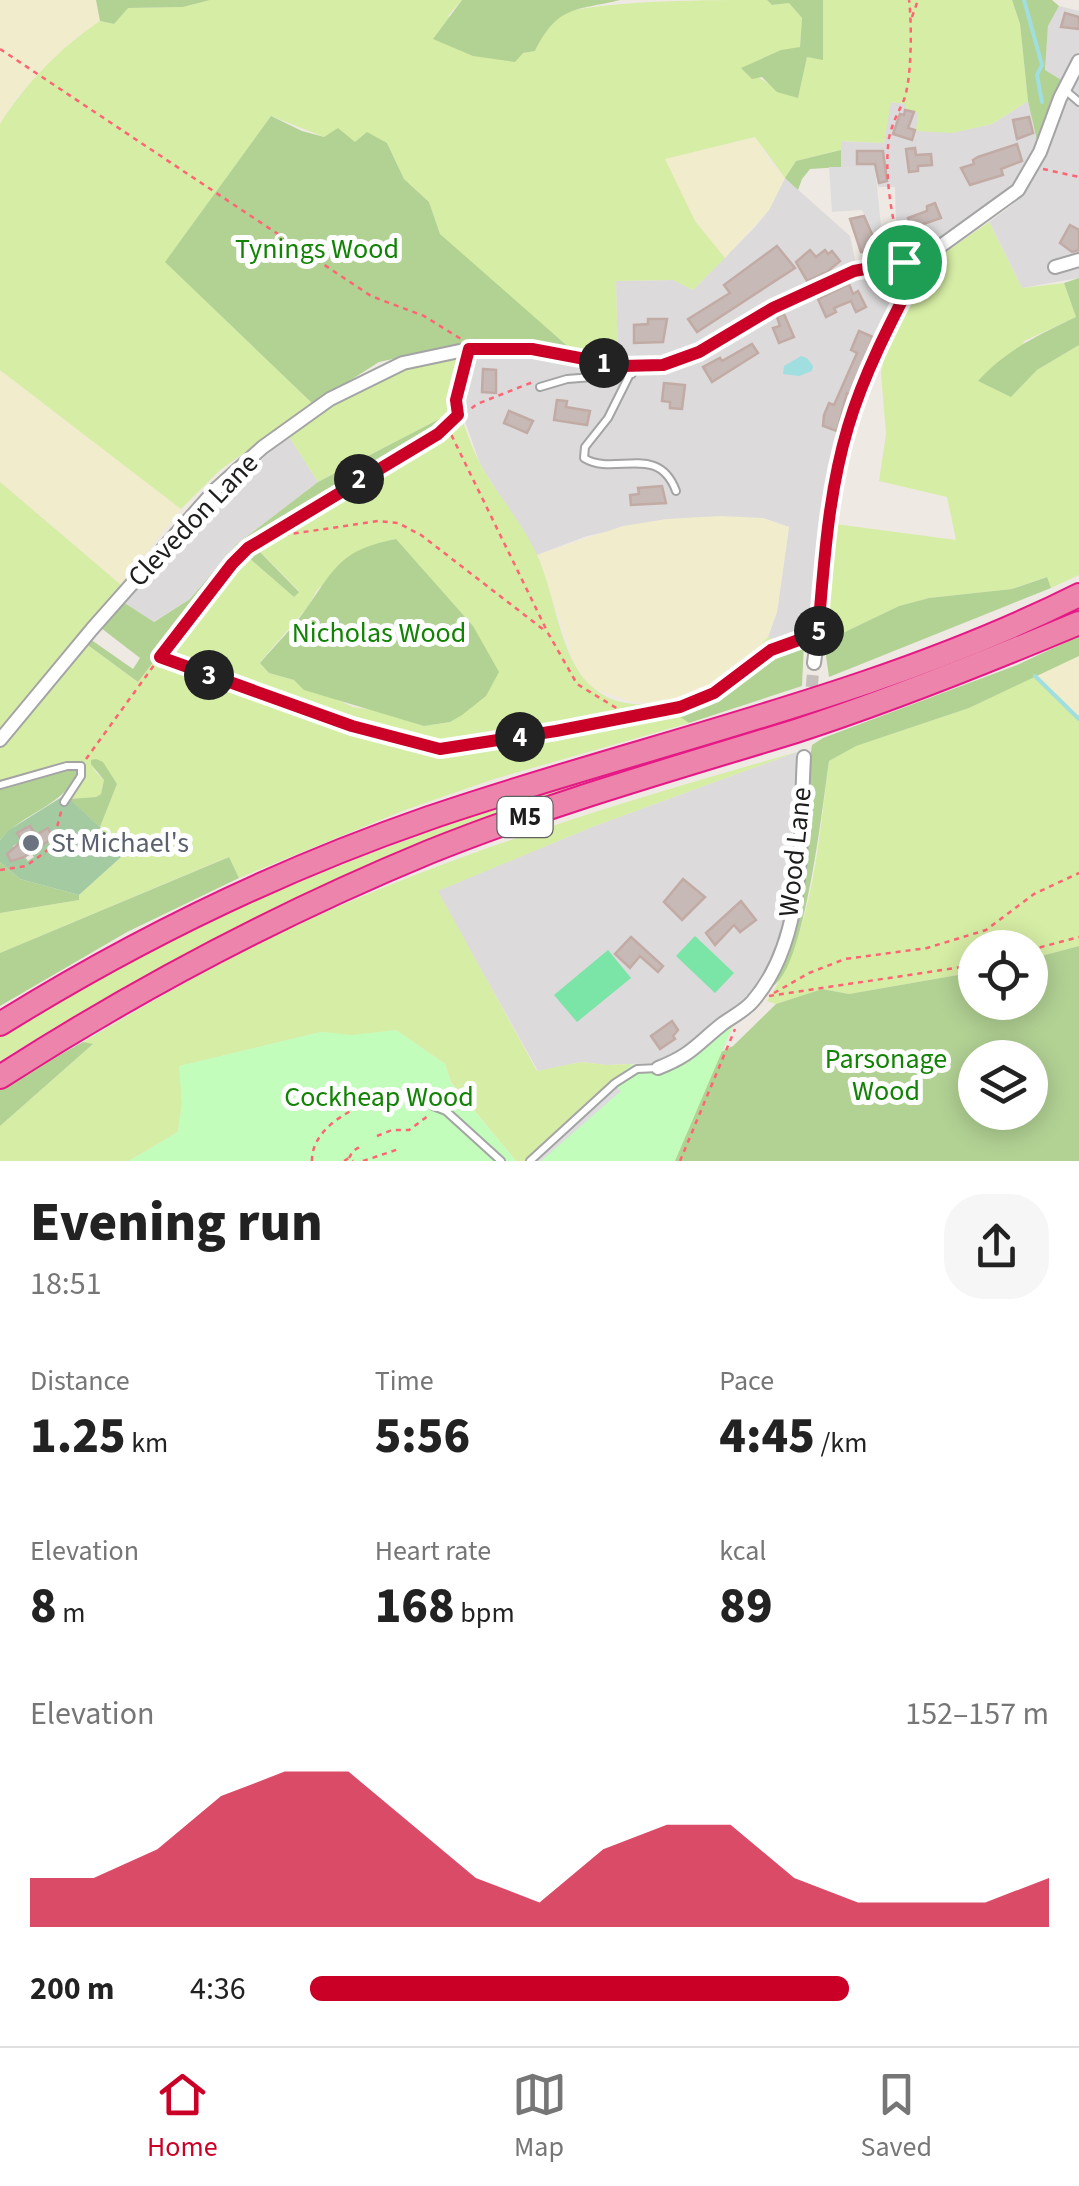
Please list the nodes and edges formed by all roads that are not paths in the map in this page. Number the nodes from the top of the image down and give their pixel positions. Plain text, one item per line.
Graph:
1 (1079, 61) edge
2 (1064, 90) junction
3 (1079, 102) edge
4 (924, 258) junction
5 (1079, 260) edge
6 (1055, 267) dead end
7 (646, 367) junction
8 (629, 376) junction
9 (540, 387) dead end
10 (676, 491) dead end
11 (1079, 595) edge
12 (1079, 623) edge
13 (814, 663) tunnel mouth
14 (0, 740) edge
15 (804, 756) dead end
16 (0, 785) edge
17 (64, 802) road end
18 (0, 1024) edge
19 (658, 1068) joint
20 (0, 1076) edge
21 (433, 1106) road end
22 (501, 1161) edge
23 (530, 1161) edge

1 - 2 street, Clevedon Lane
2 - 3 lane
2 - 4 street, Clevedon Lane
4 - 7 street, Clevedon Lane
4 - 13 street
5 - 6 street
7 - 8 lane
7 - 14 street, Clevedon Lane
8 - 9 lane
8 - 10 lane
11 - 18 highway, M5
12 - 20 highway, M5
15 - 19 street, Wood Lane
16 - 17 lane
19 - 23 lane
21 - 22 lane

